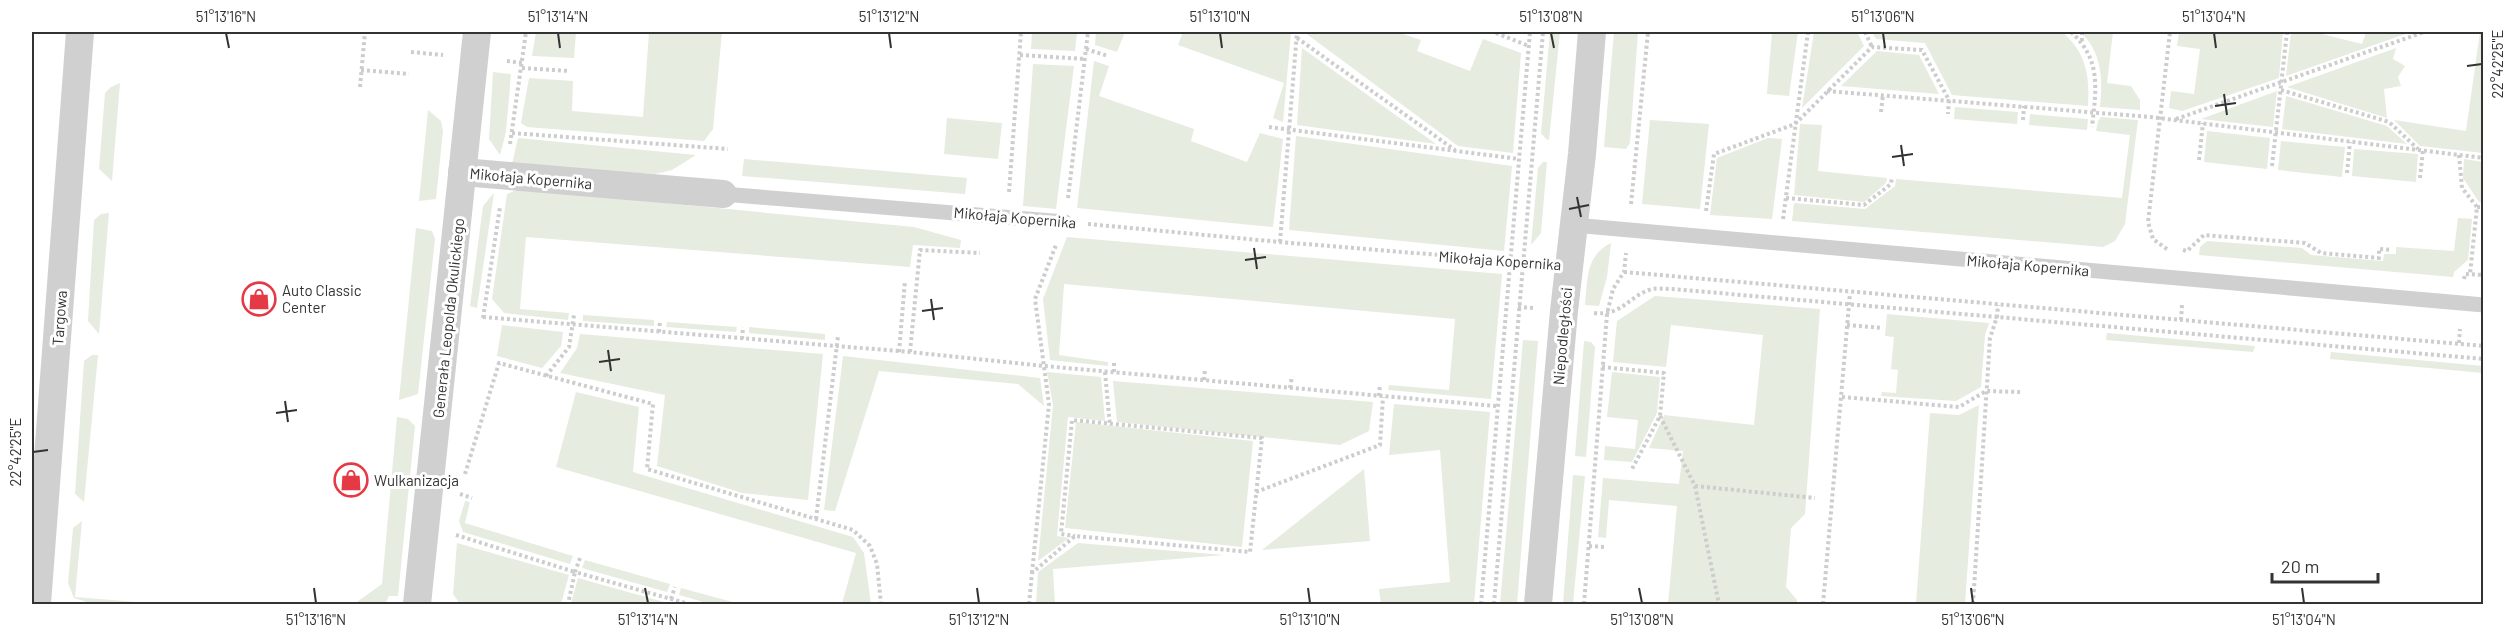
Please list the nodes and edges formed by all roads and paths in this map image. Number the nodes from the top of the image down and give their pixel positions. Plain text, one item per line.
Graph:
1 (80, 32) edge
2 (365, 32) edge
3 (477, 32) edge
4 (526, 32) edge
5 (1021, 32) edge
6 (1088, 32) edge
7 (1297, 32) edge
8 (1530, 32) edge
9 (1543, 32) edge
10 (1592, 32) edge
11 (1648, 32) edge
12 (1808, 32) edge
13 (1865, 32) edge
14 (2071, 32) edge
15 (2082, 32) edge
16 (2170, 32) edge
17 (2287, 32) edge
18 (2424, 32) edge
19 (1496, 33) dead end
20 (1297, 37) junction
21 (1876, 39) dead end
22 (2082, 41) junction
23 (1529, 46) junction
24 (1872, 47) junction
25 (1086, 49) junction
26 (1020, 55) junction
27 (1108, 56) dead end
28 (1085, 59) junction
29 (522, 68) junction
30 (362, 70) junction
31 (569, 71) dead end
32 (409, 74) dead end
33 (2282, 82) junction
34 (360, 87) dead end
35 (2281, 90) junction
36 (1827, 91) junction
37 (1883, 95) junction
38 (1949, 100) junction
39 (2024, 106) junction
40 (2093, 111) junction
41 (1881, 112) dead end
42 (1948, 114) dead end
43 (2159, 118) junction
44 (2023, 120) dead end
45 (2175, 120) junction
46 (1795, 123) junction
47 (2203, 123) junction
48 (1269, 127) dead end
49 (2092, 128) dead end
50 (1290, 131) junction
51 (512, 133) junction
52 (2277, 133) junction
53 (2350, 142) junction
54 (728, 149) dead end
55 (2420, 150) junction
56 (1457, 151) junction
57 (2459, 155) junction
58 (2484, 158) edge
59 (1519, 159) junction
60 (2199, 160) dead end
61 (2272, 166) dead end
62 (462, 172) junction
63 (2347, 173) dead end
64 (505, 176) junction
65 (1892, 177) dead end
66 (2420, 178) dead end
67 (723, 194) joint
68 (1786, 198) junction
69 (2477, 207) junction
70 (2484, 207) edge
71 (1706, 213) dead end
72 (1007, 217) junction
73 (1065, 222) junction
74 (1573, 225) junction
75 (1629, 230) junction
76 (1280, 242) junction
77 (1781, 244) junction
78 (2391, 250) dead end
79 (980, 253) dead end
80 (1509, 261) junction
81 (1522, 262) junction
82 (1568, 265) junction
83 (1624, 272) junction
84 (2484, 275) edge
85 (905, 281) dead end
86 (1850, 293) junction
87 (1849, 304) junction
88 (1998, 305) junction
89 (2484, 305) edge
90 (1518, 307) junction
91 (1564, 311) junction
92 (1607, 314) junction
93 (574, 315) dead end
94 (483, 317) junction
95 (1997, 317) junction
96 (660, 321) dead end
97 (574, 325) junction
98 (1847, 325) junction
99 (743, 327) dead end
100 (1882, 328) dead end
101 (481, 329) dead end
102 (660, 332) junction
103 (838, 336) dead end
104 (742, 339) junction
105 (2484, 346) edge
106 (837, 347) junction
107 (899, 352) junction
108 (910, 352) junction
109 (2484, 359) edge
110 (1114, 361) dead end
111 (1044, 366) junction
112 (1602, 367) junction
113 (1205, 369) dead end
114 (1105, 372) junction
115 (1114, 372) junction
116 (546, 376) junction
117 (1292, 376) dead end
118 (1204, 380) junction
119 (1380, 384) dead end
120 (1290, 388) junction
121 (1986, 391) junction
122 (2020, 392) dead end
123 (1381, 396) junction
124 (1842, 397) junction
125 (1496, 406) junction
126 (1660, 416) junction
127 (1110, 425) junction
128 (1632, 469) dead end
129 (1695, 486) junction
130 (1256, 492) junction
131 (460, 494) junction
132 (472, 498) dead end
133 (1815, 498) dead end
134 (457, 502) dead end
135 (816, 519) junction
136 (450, 533) dead end
137 (1075, 536) junction
138 (1589, 546) junction
139 (1605, 547) dead end
140 (579, 558) dead end
141 (575, 572) junction
142 (1032, 573) junction
143 (675, 587) dead end
144 (671, 599) junction
145 (37, 604) edge
146 (417, 604) edge
147 (568, 604) edge
148 (689, 604) edge
149 (881, 604) edge
150 (1029, 604) edge
151 (1481, 604) edge
152 (1494, 604) edge
153 (1538, 604) edge
154 (1584, 604) edge
155 (1719, 604) edge
156 (1823, 604) edge
157 (1973, 604) edge

1 - 145 street, Targowa
2 - 30 path
3 - 62 street, Generała Leopolda Okulickiego
4 - 29 path
5 - 26 path
6 - 25 path
7 - 20 path
8 - 23 path
9 - 81 path
10 - 74 street, Niepodległości
11 - 75 path
12 - 46 path
13 - 24 path
14 - 22 path
15 - 22 path
16 - 43 path
17 - 33 path
18 - 33 path
19 - 23 path
20 - 50 path
20 - 56 path
21 - 24 path
22 - 40 path
23 - 59 path
24 - 36 path
24 - 38 path
25 - 27 path
25 - 28 path
26 - 28 path
26 - 72 path
28 - 73 path
29 - 31 path
29 - 51 path
30 - 32 path
30 - 34 path
33 - 35 path
33 - 45 path
35 - 52 path
35 - 55 path
36 - 37 path
36 - 46 path
37 - 38 path
37 - 41 path
38 - 39 path
38 - 42 path
39 - 40 path
39 - 44 path
40 - 43 path
40 - 49 path
43 - 45 path
43 - 78 path
45 - 47 path
46 - 68 path
46 - 71 path
47 - 52 path
47 - 60 path
48 - 50 path
50 - 56 path
50 - 76 path
51 - 54 path
51 - 64 path
52 - 53 path
52 - 61 path
53 - 55 path
53 - 63 path
55 - 57 path
55 - 66 path
56 - 59 path
57 - 58 path
57 - 69 path
59 - 80 path
62 - 64 street, Mikołaja Kopernika
62 - 146 street, Generała Leopolda Okulickiego
64 - 67 street, Mikołaja Kopernika
64 - 94 path
65 - 68 path
67 - 72 lane, Mikołaja Kopernika
68 - 77 path
69 - 70 path
69 - 84 path
72 - 73 lane, Mikołaja Kopernika
73 - 76 path, Mikołaja Kopernika
73 - 111 path
74 - 75 lane, Mikołaja Kopernika
74 - 82 street, Niepodległości
75 - 77 lane, Mikołaja Kopernika
75 - 83 path
76 - 80 path, Mikołaja Kopernika
77 - 89 lane, Mikołaja Kopernika
79 - 108 path
80 - 81 path, Mikołaja Kopernika
80 - 125 path
81 - 82 path, Mikołaja Kopernika
81 - 90 path
82 - 91 street, Niepodległości
83 - 86 path
83 - 92 path
85 - 107 path
86 - 87 path
86 - 88 path
87 - 92 path
87 - 95 path
87 - 98 path
88 - 95 path
88 - 105 path
90 - 91 path
90 - 152 path
91 - 92 path
91 - 153 street, Niepodległości
92 - 112 path
93 - 97 path
94 - 97 path
94 - 101 path
95 - 109 path
95 - 121 path
96 - 102 path
97 - 102 path
97 - 116 path
98 - 100 path
98 - 124 path
99 - 104 path
102 - 104 path
103 - 106 path
104 - 106 path
106 - 107 path
106 - 135 path
107 - 108 path
108 - 111 path
110 - 115 path
111 - 114 path
111 - 142 path
112 - 126 path
112 - 138 path
113 - 118 path
114 - 115 path
114 - 127 path
115 - 118 path
116 - 131 path
116 - 135 path
117 - 120 path
118 - 120 path
119 - 123 path
120 - 123 path
121 - 122 path
121 - 124 path
121 - 157 path
123 - 125 path
123 - 130 path
124 - 156 path
125 - 151 path
126 - 128 path
126 - 129 path
127 - 130 path
127 - 137 path
129 - 133 path
129 - 155 path
130 - 137 path
131 - 132 path
131 - 134 path
135 - 149 path
136 - 141 path
137 - 142 path
138 - 139 path
138 - 154 path
140 - 141 path
141 - 144 path
141 - 147 path
142 - 150 path
143 - 144 path
144 - 148 path

